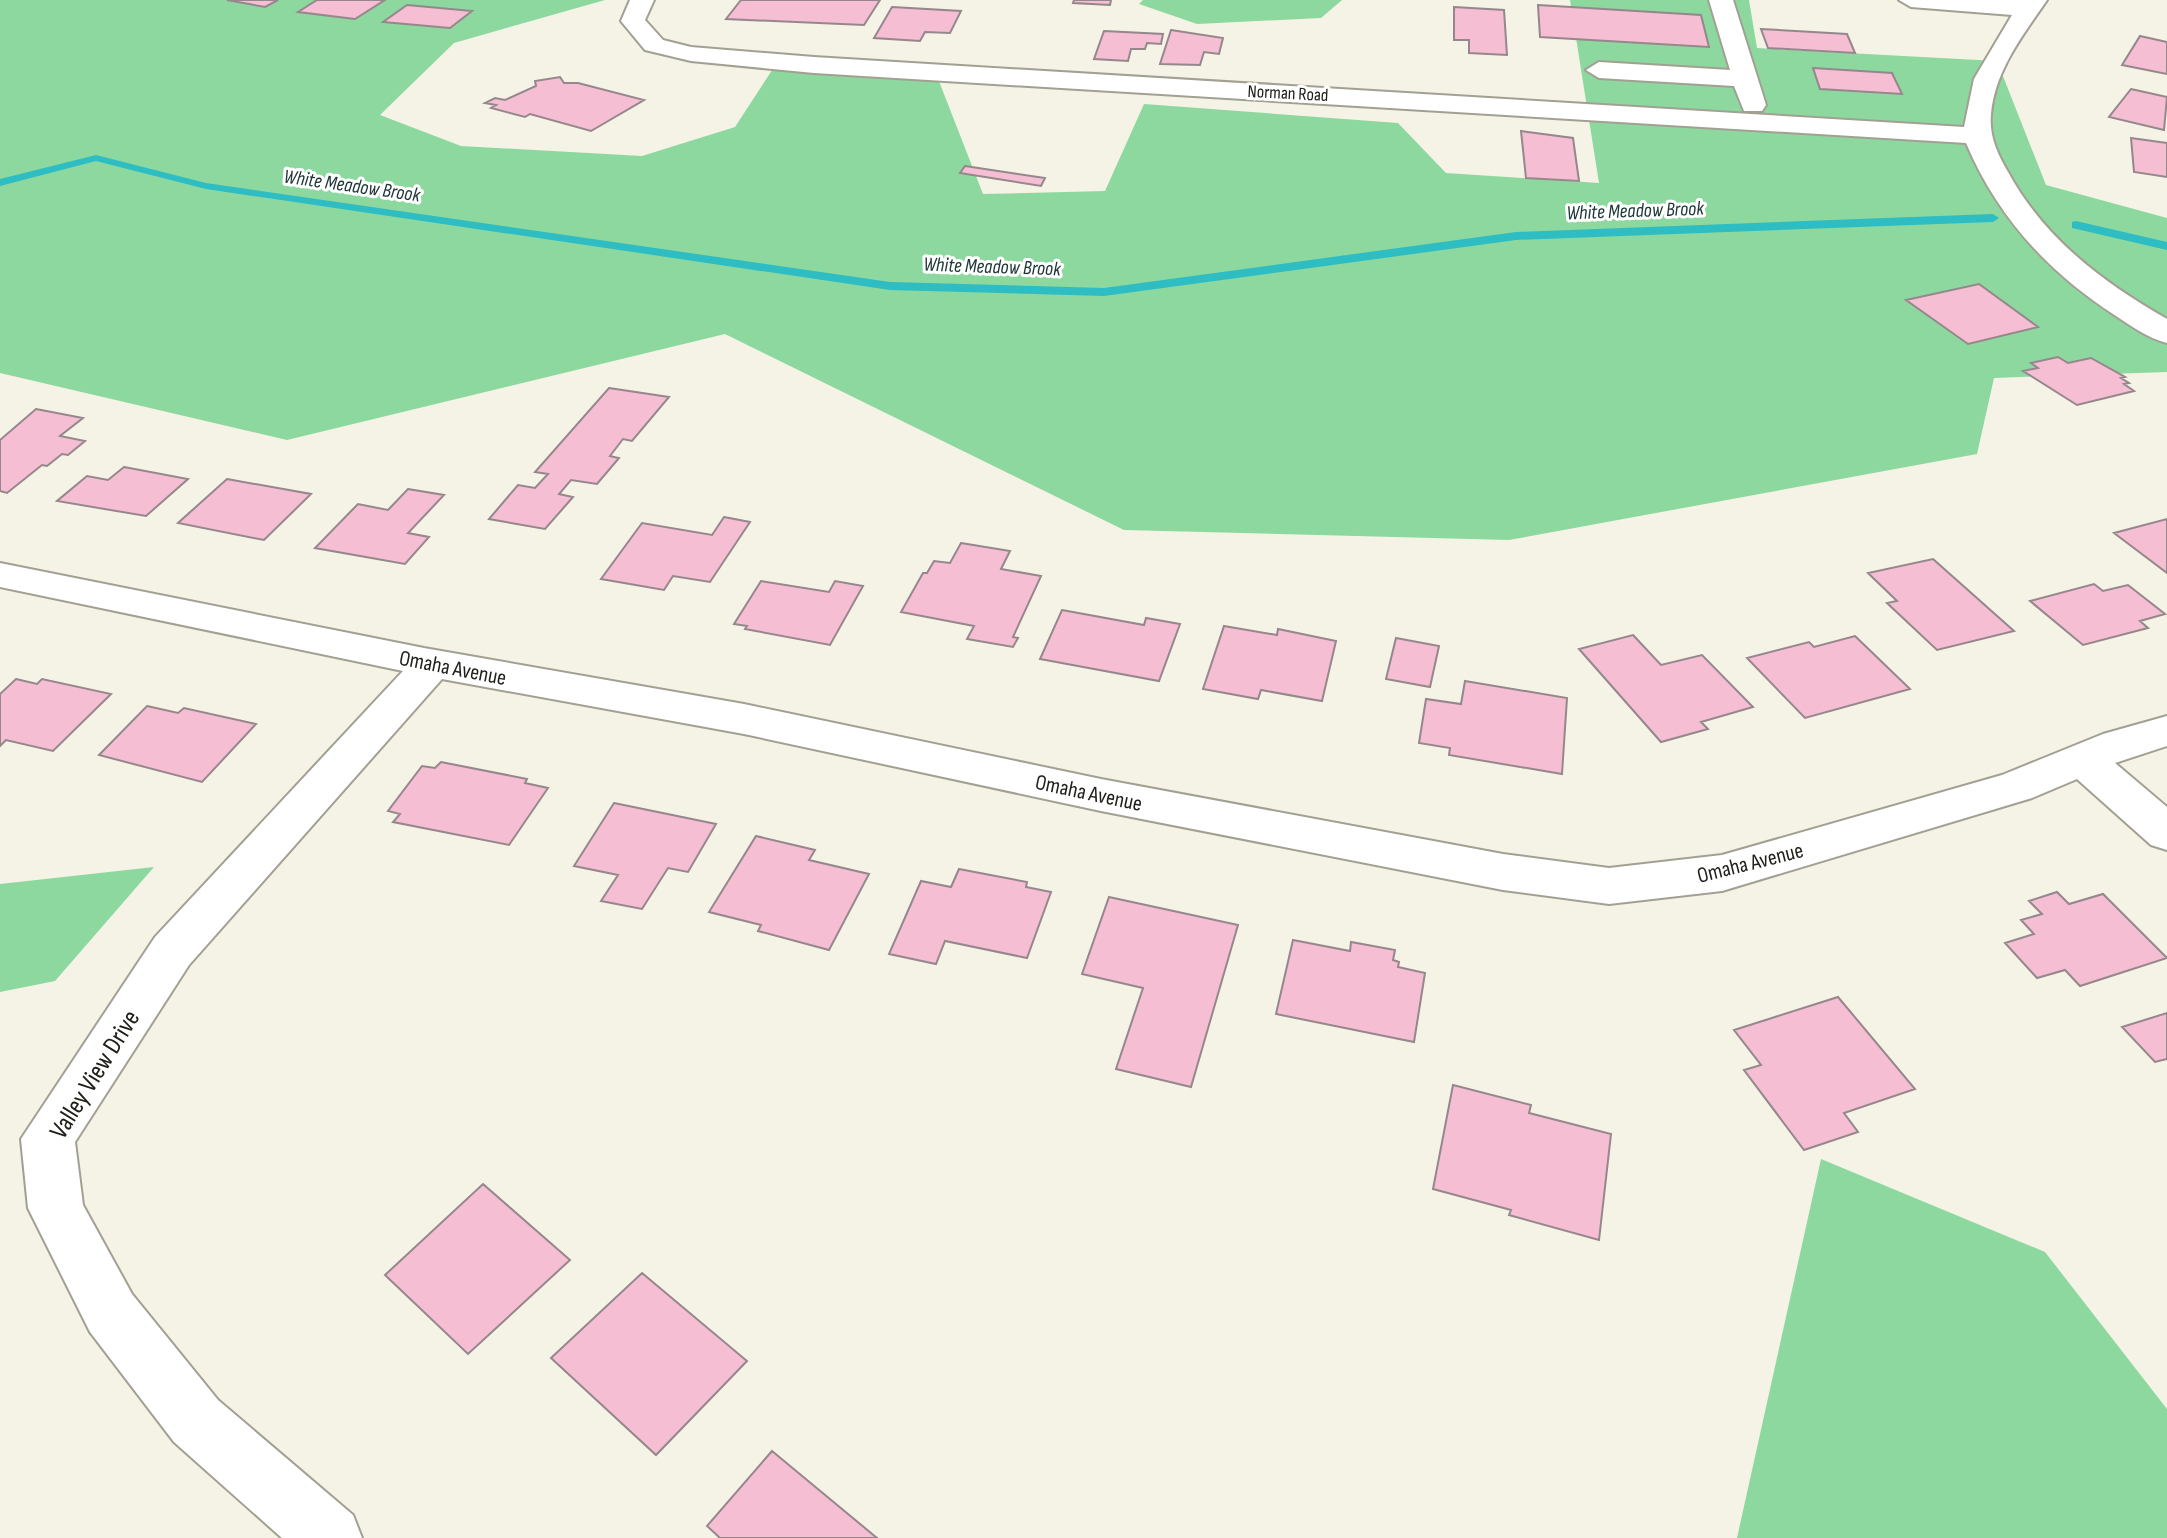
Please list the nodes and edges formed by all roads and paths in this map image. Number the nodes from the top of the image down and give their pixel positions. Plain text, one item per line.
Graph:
1 (642, 0) edge
2 (1721, 0) edge
3 (1911, 0) edge
4 (2031, 4) edge
5 (1742, 68) junction
6 (1599, 70) dead end
7 (1758, 121) junction
8 (1977, 136) junction
9 (2167, 333) edge
10 (0, 575) edge
11 (424, 662) junction
12 (2167, 731) edge
13 (2082, 759) junction
14 (2167, 833) edge
15 (330, 1538) edge

1 - 7 street, Norman Road
2 - 5 street
3 - 4 street
4 - 8 street
5 - 6 street
5 - 7 street
7 - 8 street, Norman Road
8 - 9 street
10 - 11 street, Omaha Avenue
11 - 13 street, Omaha Avenue
11 - 15 street, Valley View Drive
12 - 13 street, Omaha Avenue
13 - 14 street

